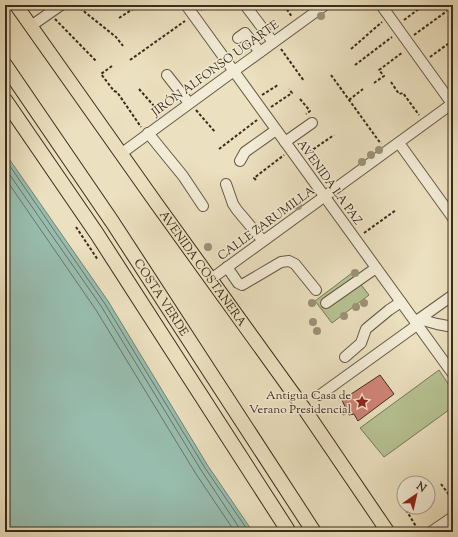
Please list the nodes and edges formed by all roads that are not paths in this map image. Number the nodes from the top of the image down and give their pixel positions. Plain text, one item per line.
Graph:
1 (16, 5) edge
2 (61, 5) edge
3 (186, 5) edge
4 (245, 5) edge
5 (325, 5) edge
6 (381, 5) edge
7 (32, 26) junction
8 (238, 38) dead end
9 (274, 42) junction
10 (260, 52) junction
11 (5, 65) edge
12 (234, 70) junction
13 (167, 75) dead end
14 (5, 100) edge
15 (190, 103) junction
16 (453, 104) edge
17 (312, 123) dead end
18 (276, 130) junction
19 (147, 134) junction
20 (285, 142) junction
21 (399, 142) junction
22 (122, 153) junction
23 (240, 161) dead end
24 (226, 184) dead end
25 (325, 196) junction
26 (203, 206) dead end
27 (453, 218) edge
28 (263, 241) junction
29 (227, 267) junction
30 (376, 268) junction
31 (211, 279) junction
32 (316, 290) dead end
33 (453, 295) edge
34 (401, 302) junction
35 (326, 303) dead end
36 (417, 322) junction
37 (453, 327) edge
38 (345, 357) dead end
39 (453, 374) edge
40 (320, 395) dead end
41 (453, 516) edge
42 (445, 528) edge
43 (289, 532) edge
44 (314, 532) edge
45 (388, 532) edge
46 (431, 532) edge

1 - 7 main road, AVENIDA COSTANERA
2 - 7 street
3 - 12 street, AVENIDA LA PAZ
4 - 9 street
5 - 9 street, JIRÓN ALFONSO UGARTE
6 - 16 street
7 - 22 main road, AVENIDA COSTANERA
8 - 10 street
9 - 10 street, JIRÓN ALFONSO UGARTE
10 - 12 street, JIRÓN ALFONSO UGARTE
11 - 44 highway, COSTA VERDE
12 - 15 street, JIRÓN ALFONSO UGARTE
12 - 18 street, AVENIDA LA PAZ
13 - 15 street
14 - 43 highway, COSTA VERDE
15 - 19 street, JIRÓN ALFONSO UGARTE
16 - 21 street, CALLE ZARUMILLA
17 - 20 street
18 - 20 street, AVENIDA LA PAZ
18 - 23 street
19 - 22 street, JIRÓN ALFONSO UGARTE
19 - 26 street
20 - 25 street, AVENIDA LA PAZ
21 - 25 street, CALLE ZARUMILLA
21 - 27 street
22 - 31 main road, AVENIDA COSTANERA
24 - 28 street
25 - 28 street, CALLE ZARUMILLA
25 - 30 street, AVENIDA LA PAZ
28 - 29 street, CALLE ZARUMILLA
29 - 31 street, CALLE ZARUMILLA
29 - 32 street
30 - 34 street, AVENIDA LA PAZ
30 - 35 street
31 - 45 main road, AVENIDA COSTANERA
33 - 36 street
34 - 36 street, AVENIDA LA PAZ
34 - 38 street
36 - 37 street
36 - 39 street, AVENIDA LA PAZ
36 - 40 street
41 - 42 street
42 - 46 street

